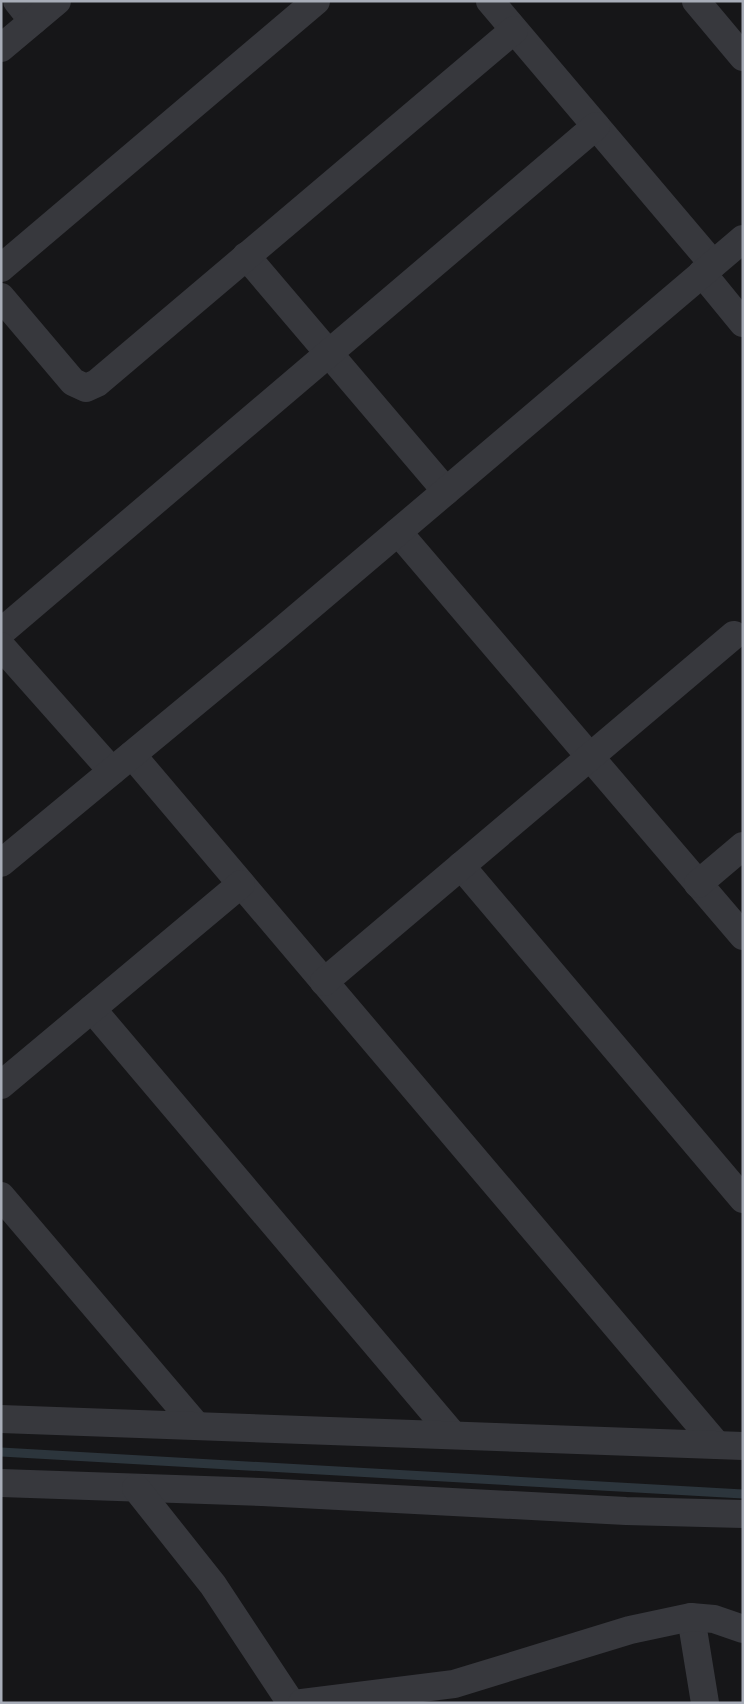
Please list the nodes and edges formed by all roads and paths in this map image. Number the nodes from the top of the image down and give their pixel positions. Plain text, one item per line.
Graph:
1 (57, 1) edge
2 (316, 1) edge
3 (490, 1) edge
4 (696, 1) edge
5 (25, 11) edge
6 (514, 30) junction
7 (1, 48) edge
8 (743, 57) edge
9 (596, 126) junction
10 (743, 239) edge
11 (246, 256) junction
12 (1, 268) edge
13 (708, 269) junction
14 (1, 298) edge
15 (743, 323) edge
16 (329, 353) junction
17 (446, 491) junction
18 (398, 532) junction
19 (1, 632) edge
20 (734, 635) dead end
21 (1, 646) edge
22 (590, 757) junction
23 (122, 763) junction
24 (743, 846) edge
25 (1, 862) edge
26 (461, 866) junction
27 (241, 884) junction
28 (698, 884) junction
29 (743, 936) edge
30 (324, 982) junction
31 (92, 1009) junction
32 (1, 1085) edge
33 (1, 1196) edge
34 (743, 1199) edge
35 (1, 1419) edge
36 (196, 1425) junction
37 (453, 1435) junction
38 (730, 1445) edge
39 (1, 1483) edge
40 (136, 1488) junction
41 (743, 1514) edge
42 (691, 1617) junction
43 (743, 1629) edge
44 (457, 1694) edge
45 (291, 1703) edge
46 (302, 1703) edge
47 (705, 1703) edge

1 - 5 street
2 - 12 street
3 - 6 street
4 - 8 street
5 - 7 street
6 - 9 street
6 - 11 street
9 - 13 street
9 - 16 street
10 - 13 street
11 - 14 street
11 - 16 street
13 - 15 street
13 - 17 street
16 - 17 street
16 - 19 street
17 - 18 street
18 - 22 street
18 - 23 street
20 - 22 street
21 - 23 street
22 - 26 street
22 - 28 street
23 - 25 street
23 - 27 street
24 - 28 street
26 - 30 street
26 - 34 street
27 - 30 street
27 - 31 street
28 - 29 street
30 - 38 street
31 - 32 street
31 - 37 street
33 - 36 street
35 - 36 street
36 - 37 street
37 - 38 street
39 - 40 street
40 - 41 street
40 - 45 street
42 - 43 street
42 - 44 street
42 - 47 street
44 - 46 street

